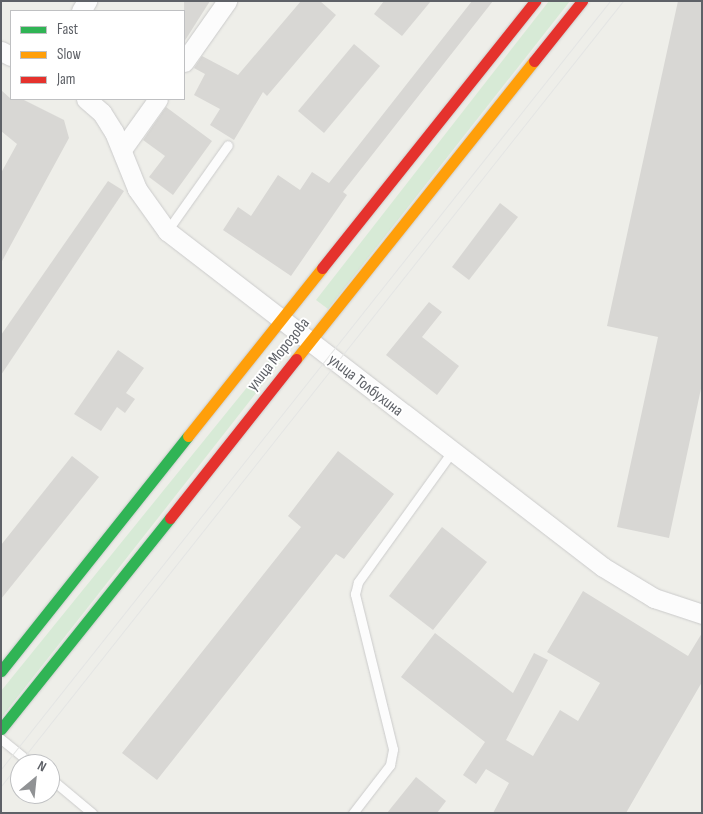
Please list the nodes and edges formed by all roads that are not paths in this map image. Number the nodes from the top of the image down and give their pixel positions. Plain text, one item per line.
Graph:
1 (227, 1) edge
2 (535, 1) edge
3 (582, 1) edge
4 (185, 61) edge
5 (87, 100) edge
6 (157, 100) edge
7 (228, 145) dead end
8 (123, 148) junction
9 (166, 231) junction
10 (280, 321) junction
11 (309, 343) junction
12 (451, 453) junction
13 (702, 614) edge
14 (1, 671) edge
15 (1, 729) edge
16 (1, 739) edge
17 (20, 754) edge
18 (60, 786) edge
19 (92, 813) edge
20 (353, 813) edge

1 - 4 street
2 - 10 main road, улица Морозова
3 - 11 main road, улица Морозова
5 - 8 street, улица Толбухина
6 - 8 street
7 - 9 lane
8 - 9 street, улица Толбухина
9 - 10 street, улица Толбухина
10 - 11 street, улица Толбухина
10 - 14 main road, улица Морозова
11 - 12 street, улица Толбухина
11 - 15 main road, улица Морозова
12 - 13 street, улица Толбухина
12 - 20 lane
16 - 17 lane
18 - 19 lane

